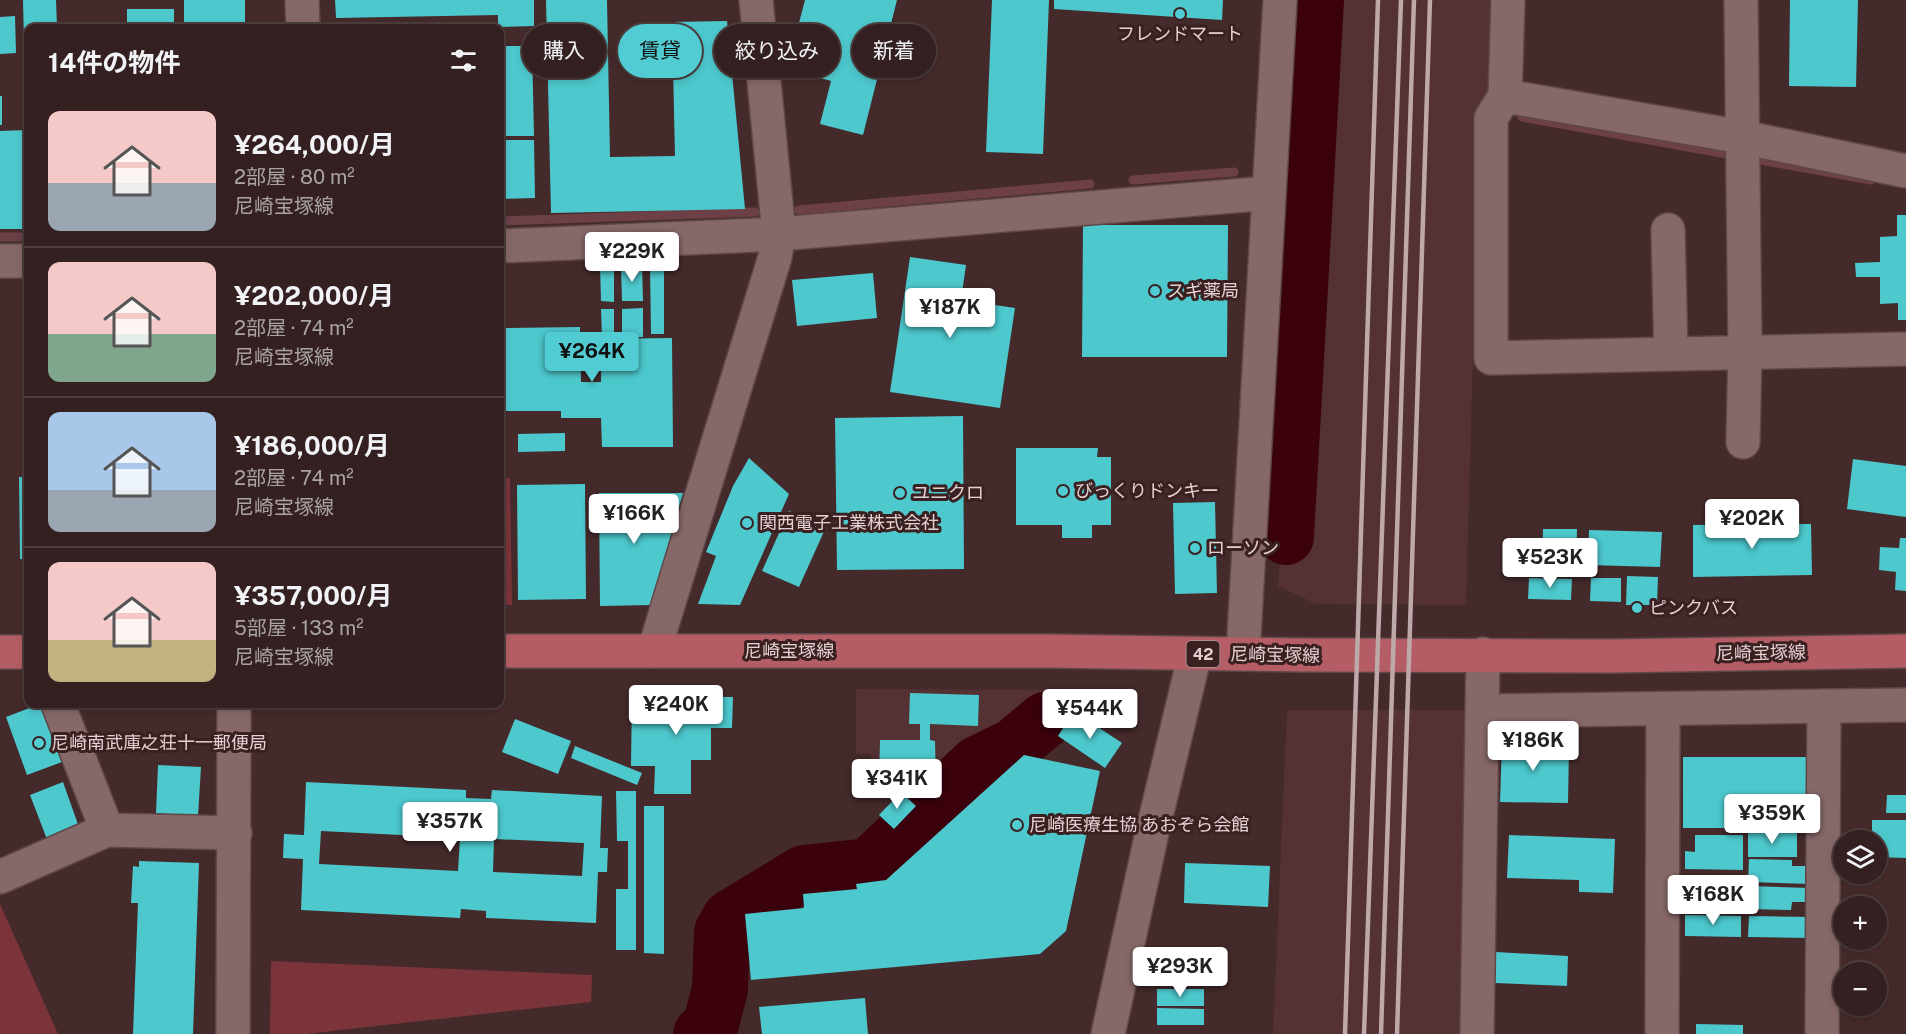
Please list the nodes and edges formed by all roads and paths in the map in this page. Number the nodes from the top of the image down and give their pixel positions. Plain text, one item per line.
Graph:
1 (302, 0) edge
2 (756, 0) edge
3 (1280, 0) edge
4 (1508, 0) edge
5 (1741, 0) edge
6 (303, 24) edge
7 (1505, 96) junction
8 (1742, 137) junction
9 (1906, 171) edge
10 (1269, 193) junction
11 (1668, 230) dead end
12 (779, 234) junction
13 (504, 246) edge
14 (0, 261) edge
15 (24, 261) edge
16 (1906, 348) edge
17 (1745, 352) junction
18 (1671, 354) junction
19 (1743, 442) dead end
20 (504, 651) edge
21 (654, 651) junction
22 (1906, 651) edge
23 (0, 652) edge
24 (24, 652) edge
25 (1195, 654) junction
26 (1243, 654) junction
27 (1483, 654) junction
28 (1906, 705) edge
29 (1824, 706) junction
30 (60, 708) edge
31 (234, 708) edge
32 (1663, 709) junction
33 (1482, 711) junction
34 (107, 830) junction
35 (235, 833) junction
36 (0, 877) edge
37 (233, 1034) edge
38 (1108, 1034) edge
39 (1477, 1034) edge
40 (1662, 1034) edge
41 (1822, 1034) edge

1 - 6 street
2 - 12 street
3 - 10 street
4 - 7 street
5 - 8 street
7 - 8 street
7 - 18 street
8 - 9 street
8 - 17 street
10 - 12 street
10 - 26 street
11 - 18 street
12 - 13 street
12 - 21 street
14 - 15 street
16 - 17 street
17 - 18 street
17 - 19 street
20 - 21 main road, 尼崎宝塚線 / 42
21 - 25 main road, 尼崎宝塚線 / 42
22 - 27 main road, 尼崎宝塚線 / 42
23 - 24 main road
25 - 26 main road, 尼崎宝塚線 / 42
25 - 38 street
26 - 27 main road, 尼崎宝塚線 / 42
27 - 33 street
28 - 29 street
29 - 32 street
29 - 41 street
30 - 34 street
31 - 35 street
32 - 33 street
32 - 40 street
33 - 39 street
34 - 35 street
34 - 36 street
35 - 37 street

